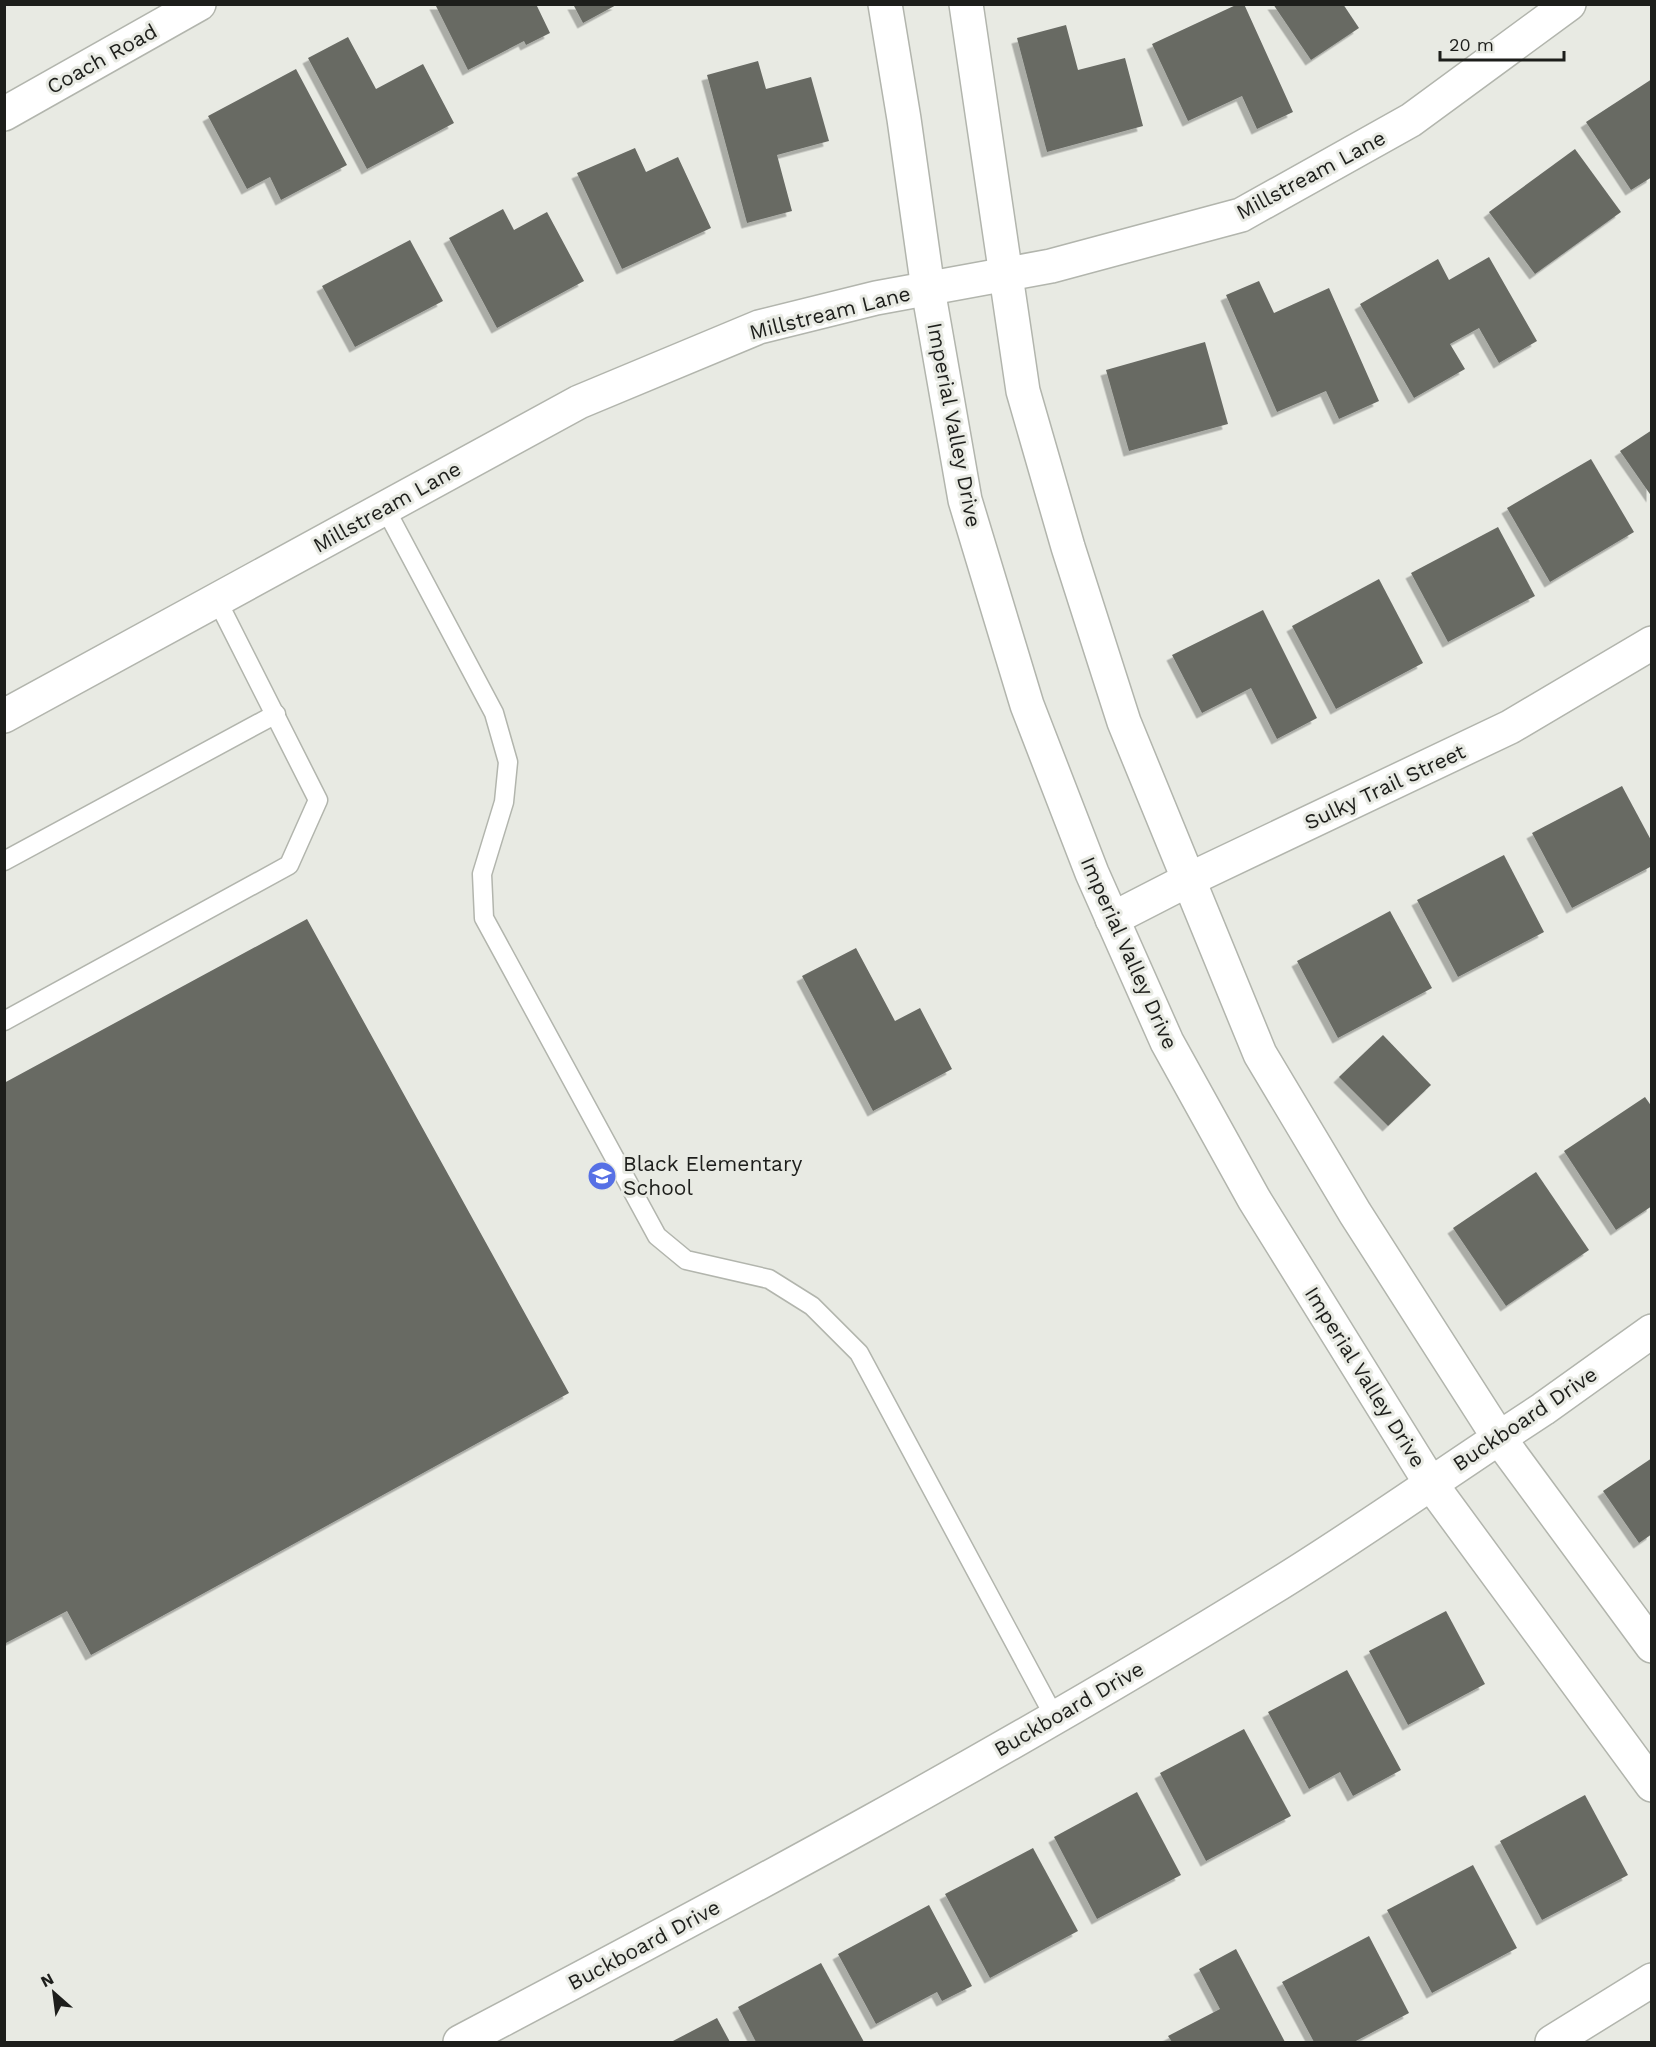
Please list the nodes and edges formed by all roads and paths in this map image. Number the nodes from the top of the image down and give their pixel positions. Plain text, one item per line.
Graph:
1 (199, 4) edge
2 (885, 4) edge
3 (966, 4) edge
4 (1569, 4) edge
5 (4, 114) edge
6 (1006, 275) junction
7 (928, 289) junction
8 (385, 508) junction
9 (217, 600) junction
10 (1652, 643) edge
11 (276, 714) junction
12 (4, 716) edge
13 (4, 861) edge
14 (1188, 880) junction
15 (1112, 919) junction
16 (4, 1021) edge
17 (1652, 1331) edge
18 (1499, 1438) junction
19 (1431, 1484) junction
20 (1652, 1646) edge
21 (1055, 1718) junction
22 (1652, 1785) edge
23 (1652, 1980) edge
24 (460, 2043) edge
25 (1552, 2043) edge

1 - 5 street, Coach Road
2 - 7 street, Imperial Valley Drive
3 - 6 street
4 - 6 street, Millstream Lane
6 - 7 street, Millstream Lane
6 - 14 street
7 - 8 street, Millstream Lane
7 - 15 street, Imperial Valley Drive
8 - 9 street, Millstream Lane
8 - 21 lane
9 - 11 lane
9 - 12 street, Millstream Lane
10 - 14 street, Sulky Trail Street
11 - 13 lane
11 - 16 lane
14 - 15 street, Sulky Trail Street
14 - 18 street
15 - 19 street, Imperial Valley Drive
17 - 18 street, Buckboard Drive
18 - 19 street, Buckboard Drive
18 - 20 street
19 - 21 street, Buckboard Drive
19 - 22 street, Imperial Valley Drive
21 - 24 street, Buckboard Drive
23 - 25 street

